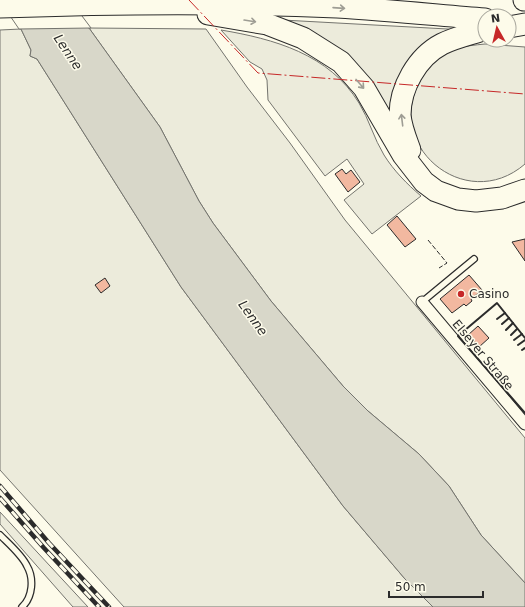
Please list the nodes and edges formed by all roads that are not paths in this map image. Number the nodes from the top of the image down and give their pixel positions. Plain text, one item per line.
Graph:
1 (0, 7) edge
2 (208, 10) junction
3 (477, 18) edge
4 (477, 33) edge
5 (525, 178) edge
6 (525, 190) edge
7 (474, 258) dead end
8 (422, 302) joint
9 (525, 424) edge
10 (0, 534) edge
11 (22, 607) edge

1 - 2 highway
2 -> 3 highway
2 -> 6 highway
5 -> 4 highway
7 - 8 lane
8 - 9 street, Elseyer Straße
10 - 11 lane

